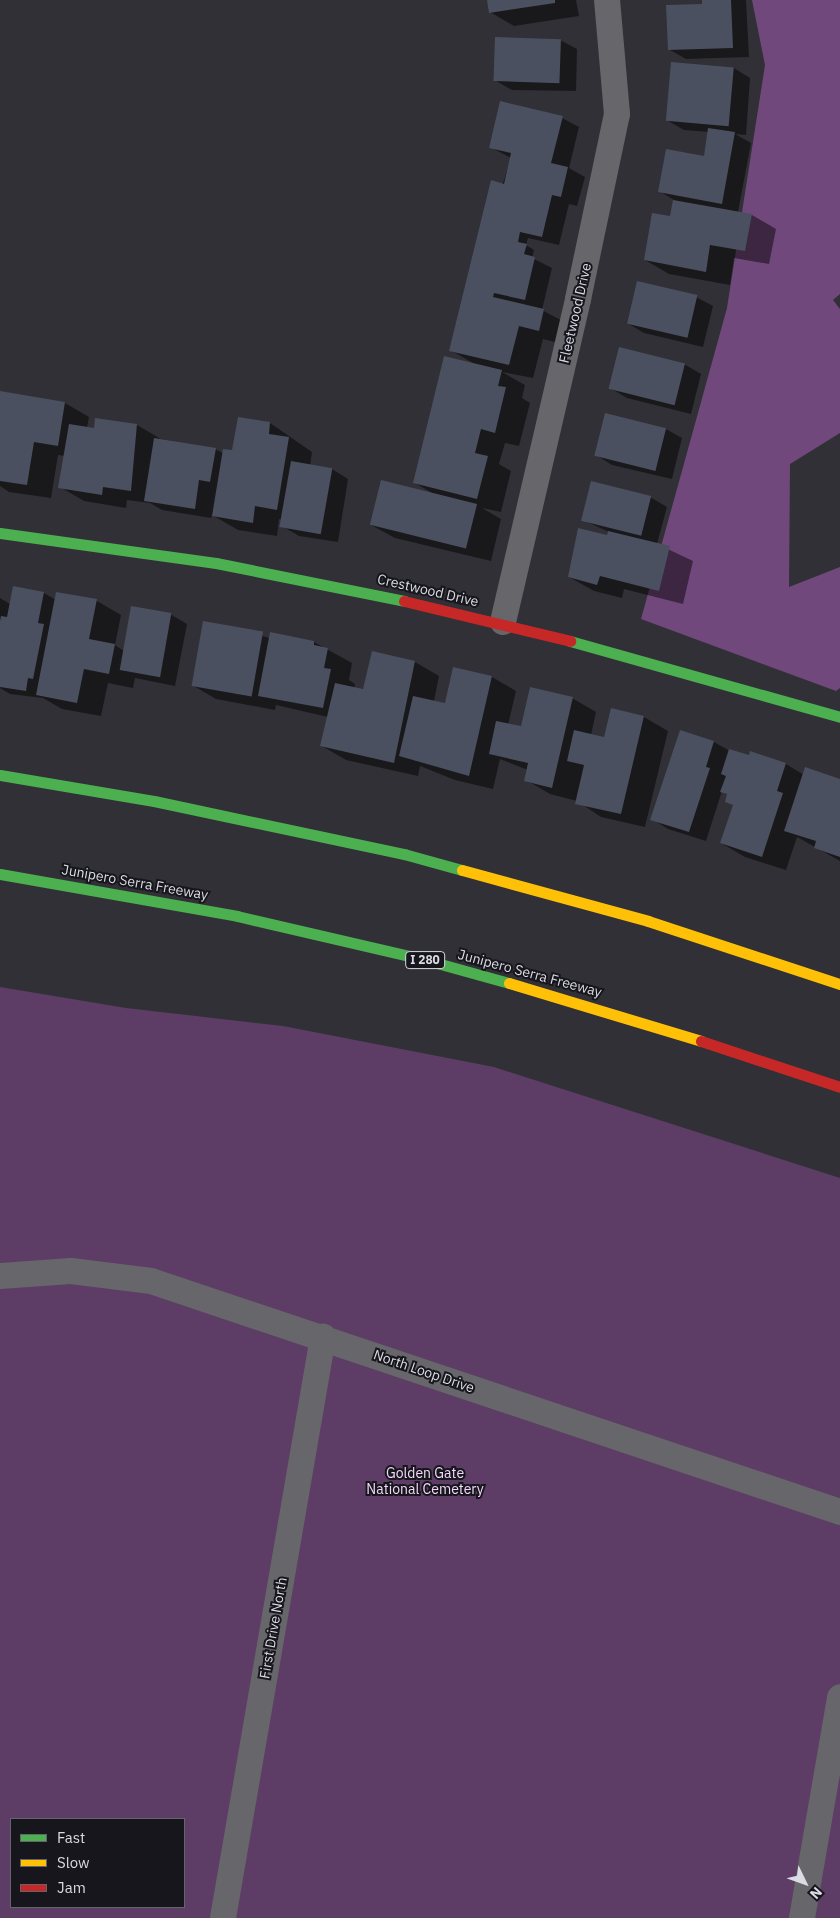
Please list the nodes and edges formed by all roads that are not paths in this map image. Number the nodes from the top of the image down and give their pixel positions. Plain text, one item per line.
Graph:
1 (607, 0) edge
2 (0, 533) edge
3 (503, 622) junction
4 (840, 718) edge
5 (0, 775) edge
6 (0, 874) edge
7 (840, 984) edge
8 (840, 1087) edge
9 (0, 1276) edge
10 (323, 1338) junction
11 (840, 1512) edge
12 (840, 1697) edge
13 (223, 1918) edge
14 (802, 1918) edge

1 - 3 street, Fleetwood Drive
2 - 3 main road, Crestwood Drive
3 - 4 main road, Crestwood Drive
5 - 7 main road
6 - 8 main road, Junipero Serra Freeway / I 280
9 - 10 street, North Loop Drive
10 - 11 street, North Loop Drive
10 - 13 street, First Drive North
12 - 14 street

